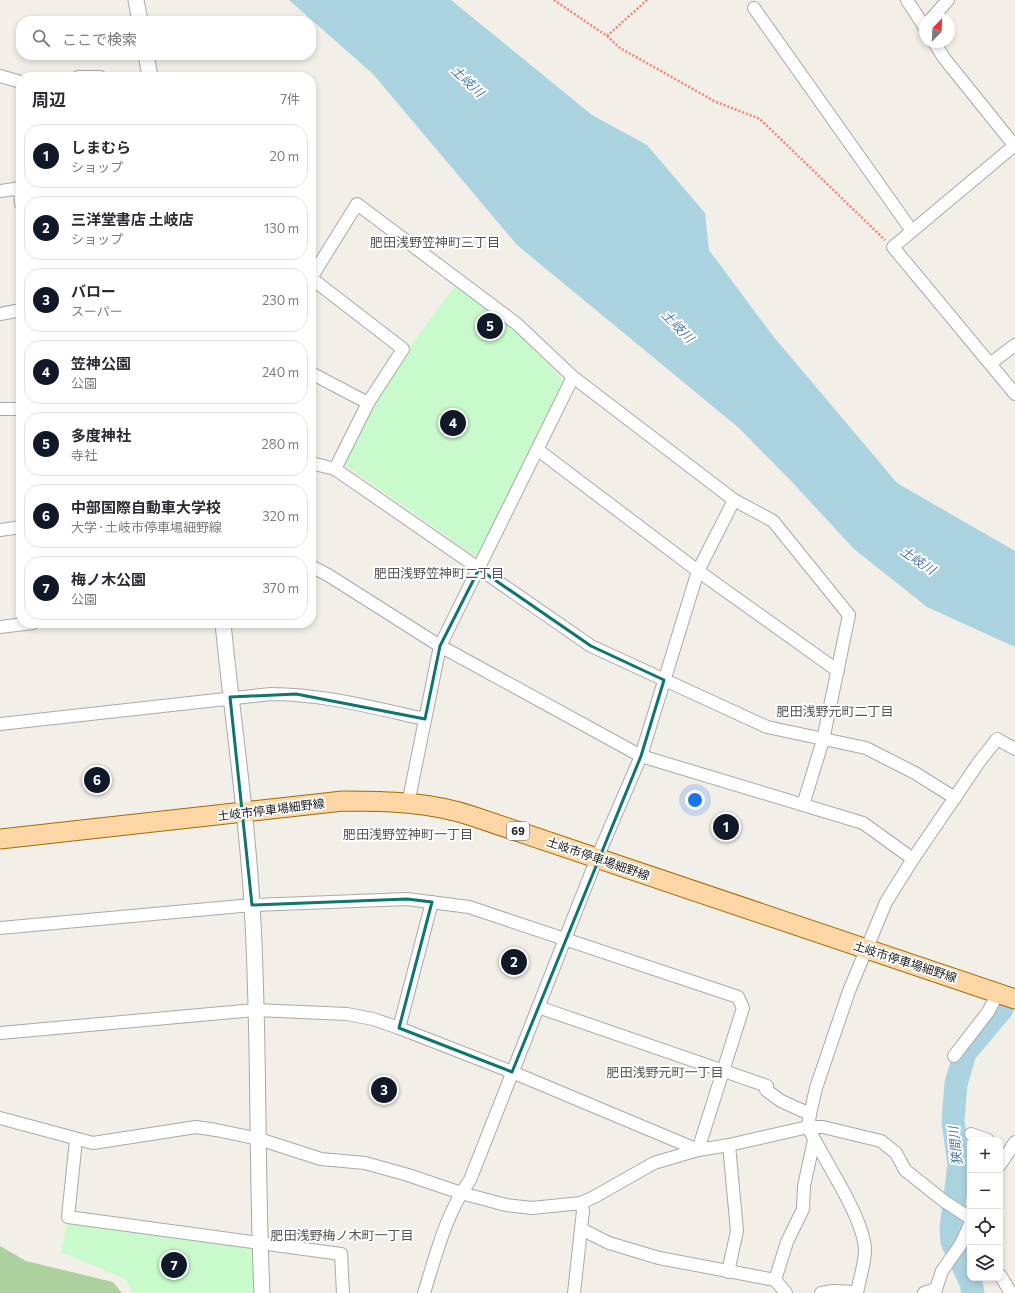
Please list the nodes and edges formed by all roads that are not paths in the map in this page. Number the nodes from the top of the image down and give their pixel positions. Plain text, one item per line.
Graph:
1 (136, 0) edge
2 (907, 0) edge
3 (948, 0) edge
4 (754, 8) dead end
5 (937, 12) edge
6 (919, 15) edge
7 (139, 16) edge
8 (938, 48) edge
9 (147, 60) edge
10 (149, 72) edge
11 (0, 76) edge
12 (16, 81) edge
13 (1015, 145) edge
14 (16, 189) edge
15 (0, 191) edge
16 (912, 231) junction
17 (316, 270) edge
18 (316, 282) edge
19 (16, 311) edge
20 (0, 314) edge
21 (1015, 345) edge
22 (991, 363) junction
23 (316, 375) edge
24 (573, 377) junction
25 (1015, 394) edge
26 (368, 403) junction
27 (0, 409) edge
28 (16, 409) edge
29 (538, 450) junction
30 (316, 464) edge
31 (335, 469) junction
32 (734, 500) junction
33 (16, 528) edge
34 (0, 530) edge
35 (479, 568) junction
36 (316, 569) edge
37 (698, 571) junction
38 (16, 626) edge
39 (0, 628) edge
40 (223, 628) edge
41 (440, 646) junction
42 (838, 671) junction
43 (664, 680) junction
44 (230, 697) junction
45 (425, 718) junction
46 (0, 724) edge
47 (822, 740) junction
48 (1015, 749) edge
49 (641, 756) junction
50 (955, 798) junction
51 (408, 804) junction
52 (804, 805) junction
53 (245, 813) junction
54 (0, 840) edge
55 (597, 858) junction
56 (913, 859) junction
57 (432, 902) junction
58 (252, 905) junction
59 (0, 928) edge
60 (565, 938) junction
61 (865, 949) junction
62 (1007, 996) edge
63 (538, 1007) junction
64 (255, 1010) junction
65 (399, 1028) junction
66 (0, 1033) edge
67 (954, 1056) dead end
68 (512, 1072) junction
69 (722, 1072) junction
70 (810, 1114) junction
71 (0, 1118) edge
72 (808, 1127) junction
73 (971, 1134) dead end
74 (980, 1137) edge
75 (259, 1139) junction
76 (76, 1140) junction
77 (814, 1140) junction
78 (729, 1146) junction
79 (1010, 1146) edge
80 (698, 1150) junction
81 (1003, 1159) edge
82 (461, 1193) junction
83 (581, 1202) junction
84 (967, 1216) edge
85 (967, 1221) edge
86 (581, 1229) junction
87 (260, 1242) junction
88 (728, 1272) junction
89 (775, 1280) junction
90 (1003, 1280) edge
91 (857, 1292) edge
92 (262, 1293) edge
93 (343, 1293) edge
94 (424, 1293) edge
95 (574, 1293) edge
96 (786, 1293) edge
97 (821, 1293) edge
98 (924, 1293) edge
99 (1011, 1293) edge

1 - 7 street
2 - 6 street
3 - 5 street
4 - 16 street
8 - 13 street
9 - 10 street
11 - 12 street
13 - 16 street
14 - 15 street
16 - 22 street
17 - 24 street
18 - 26 street
19 - 20 street
21 - 22 street
22 - 25 street
23 - 26 street
24 - 29 street
24 - 32 street
26 - 31 street
27 - 28 street
29 - 35 street
29 - 37 street
30 - 31 street
31 - 35 street
32 - 37 street
32 - 42 street
33 - 34 street
35 - 41 street
35 - 43 street
36 - 41 street
37 - 42 street
37 - 43 street
38 - 39 street
40 - 44 street
41 - 45 street
41 - 49 street
42 - 47 street
43 - 47 street
43 - 49 street
44 - 45 street
44 - 46 street
44 - 53 street
45 - 51 street
47 - 50 street
47 - 52 street
48 - 50 street
49 - 52 street
49 - 55 street
50 - 56 street
51 - 53 main road, 土岐市停車場細野線 / 69
51 - 55 main road, 土岐市停車場細野線 / 69
52 - 56 street
53 - 54 main road, 土岐市停車場細野線 / 69
53 - 58 street
55 - 60 street
55 - 61 main road, 土岐市停車場細野線 / 69
56 - 61 street
57 - 58 street
57 - 60 street
57 - 65 street
58 - 59 street
58 - 64 street
60 - 63 street
60 - 69 street
61 - 62 main road, 土岐市停車場細野線 / 69
61 - 70 street
62 - 67 street
63 - 68 street
63 - 69 street
64 - 65 street
64 - 66 street
64 - 75 street
65 - 68 street
68 - 80 street
68 - 82 street
69 - 70 street
69 - 80 street
70 - 72 street
71 - 76 street
72 - 77 street
72 - 78 street
72 - 84 street
73 - 74 street
75 - 76 street
75 - 82 street
75 - 87 street
76 - 87 street
77 - 89 street
77 - 91 street
78 - 80 street
78 - 88 street
79 - 81 street
80 - 83 street
82 - 83 street
82 - 94 street
83 - 86 street
85 - 98 street
86 - 88 street
86 - 95 street
87 - 92 street
87 - 93 street
88 - 89 street
89 - 96 street
90 - 99 street
91 - 97 street

